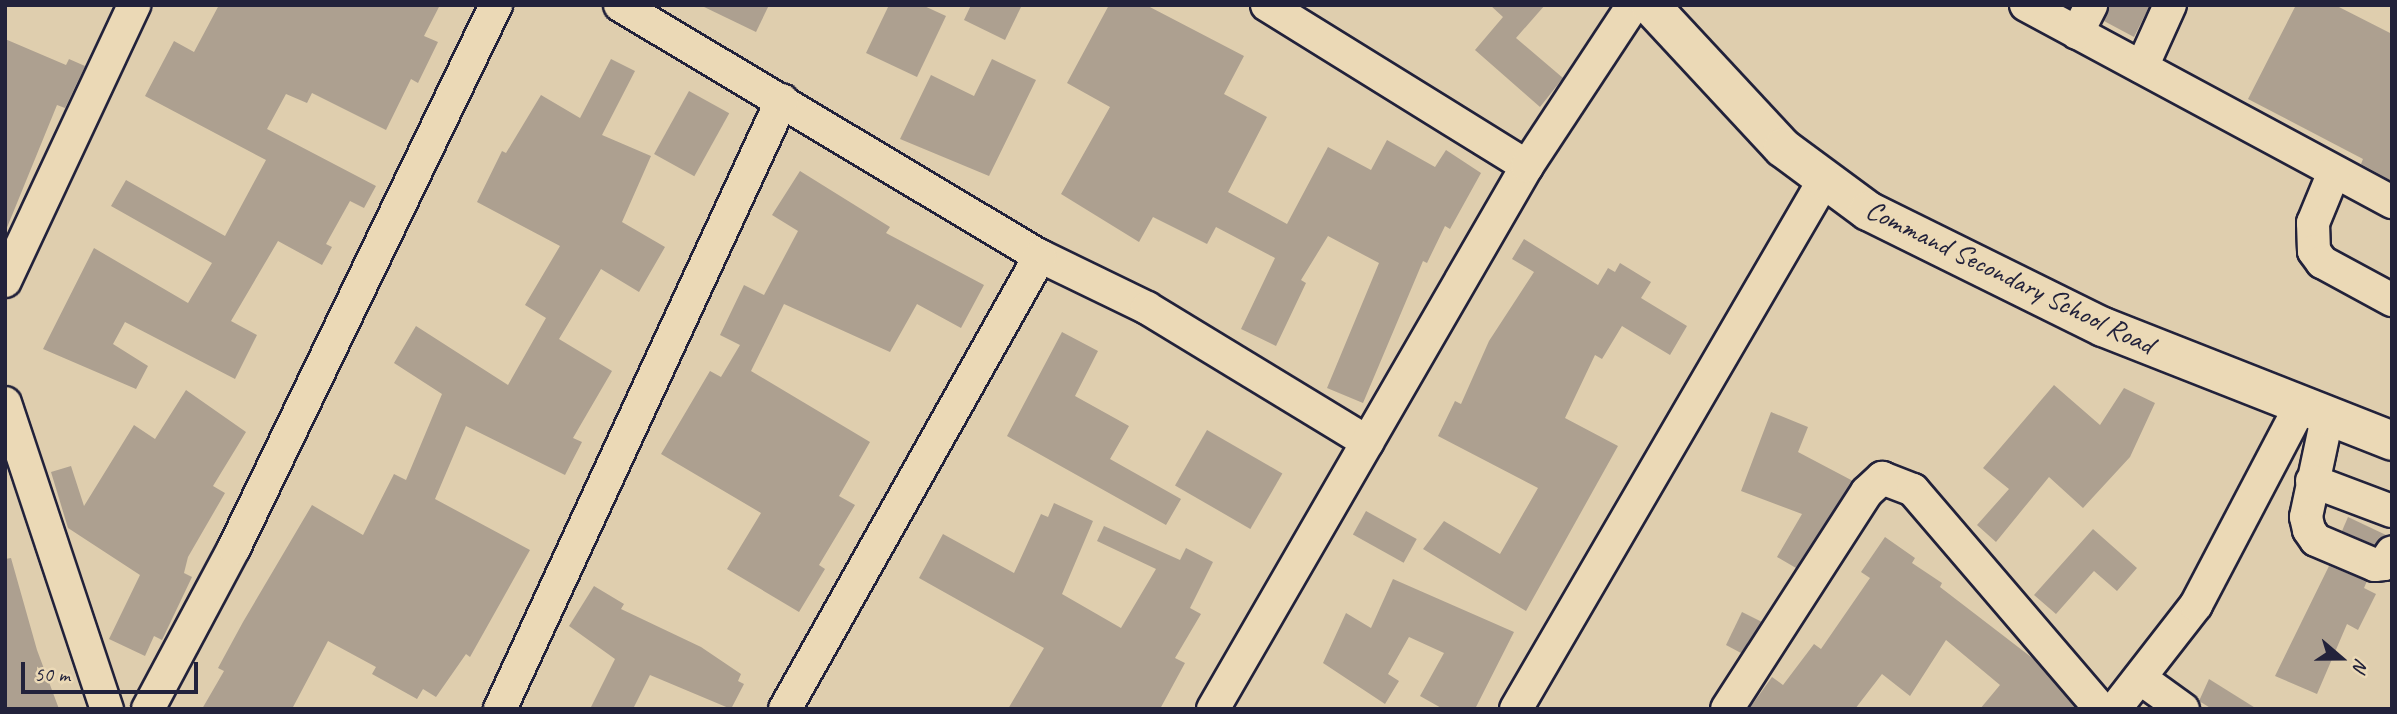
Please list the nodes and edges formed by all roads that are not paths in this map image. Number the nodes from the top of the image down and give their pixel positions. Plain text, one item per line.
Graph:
1 (134, 5) edge
2 (496, 5) edge
3 (620, 5) edge
4 (1268, 5) edge
5 (1633, 5) edge
6 (1650, 5) edge
7 (2026, 5) edge
8 (2170, 5) edge
9 (2084, 19) edge
10 (2142, 68) junction
11 (782, 100) junction
12 (1527, 166) junction
13 (2334, 172) junction
14 (1823, 182) junction
15 (2392, 202) edge
16 (12, 240) edge
17 (1040, 256) junction
18 (5, 281) edge
19 (2392, 300) edge
20 (5, 403) edge
21 (2314, 411) junction
22 (2392, 441) edge
23 (1367, 442) junction
24 (2312, 481) junction
25 (2392, 511) edge
26 (2392, 552) edge
27 (2140, 678) junction
28 (107, 709) edge
29 (148, 709) edge
30 (500, 709) edge
31 (785, 709) edge
32 (1213, 709) edge
33 (1516, 709) edge
34 (1727, 709) edge
35 (2101, 709) edge
36 (2115, 709) edge
37 (2183, 709) edge

1 - 16 street
2 - 29 street
3 - 11 street
4 - 12 street
5 - 12 street
6 - 14 main road, Command Secondary School Road
7 - 9 street
8 - 10 street
9 - 10 street
10 - 13 street
11 - 17 street
11 - 30 street
12 - 23 street
13 - 15 street
13 - 19 street
14 - 21 main road, Command Secondary School Road
14 - 33 street
16 - 18 street
17 - 23 street
17 - 31 street
20 - 28 street
21 - 22 main road, Command Secondary School Road
21 - 24 street
21 - 27 street
23 - 32 street
24 - 25 street
24 - 26 street
27 - 36 street
27 - 37 street
34 - 35 street

